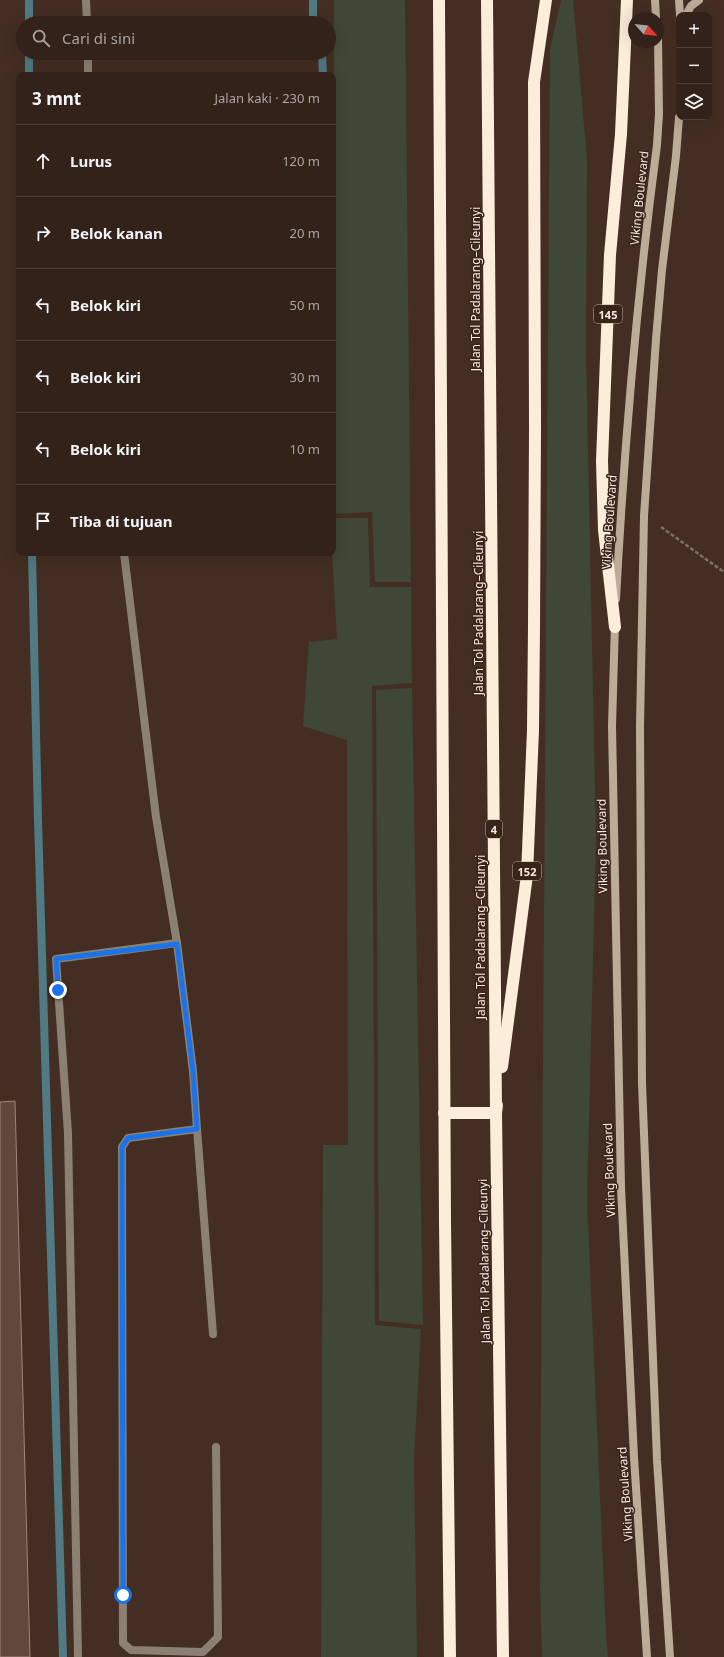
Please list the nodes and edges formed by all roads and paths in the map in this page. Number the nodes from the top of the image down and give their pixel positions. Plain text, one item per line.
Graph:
1 (86, 0) edge
2 (439, 0) edge
3 (487, 0) edge
4 (546, 0) edge
5 (627, 0) edge
6 (655, 0) edge
7 (679, 0) edge
8 (699, 0) edge
9 (656, 12) edge
10 (680, 12) edge
11 (688, 12) edge
12 (87, 16) edge
13 (658, 48) edge
14 (88, 60) edge
15 (88, 72) edge
16 (679, 120) edge
17 (644, 516) junction
18 (124, 556) edge
19 (724, 572) edge
20 (615, 627) junction
21 (177, 944) junction
22 (444, 1113) junction
23 (496, 1113) junction
24 (197, 1129) junction
25 (213, 1334) dead end
26 (216, 1447) dead end
27 (78, 1657) edge
28 (450, 1657) edge
29 (503, 1657) edge
30 (647, 1657) edge
31 (670, 1657) edge

1 - 12 lane
2 - 22 highway
3 - 23 highway, Jalan Tol Padalarang–Cileunyi / 4
4 - 23 highway, 152
5 - 20 highway, 145
6 - 9 street
7 - 10 street
8 - 11 street
13 - 20 street, Viking Boulevard
14 - 15 lane
16 - 17 street
17 - 19 path
17 - 31 street
18 - 21 lane
20 - 30 street, Viking Boulevard
21 - 24 lane
21 - 27 lane
22 - 23 highway
22 - 28 highway
23 - 29 highway, Jalan Tol Padalarang–Cileunyi / 4
24 - 25 lane
24 - 26 lane

